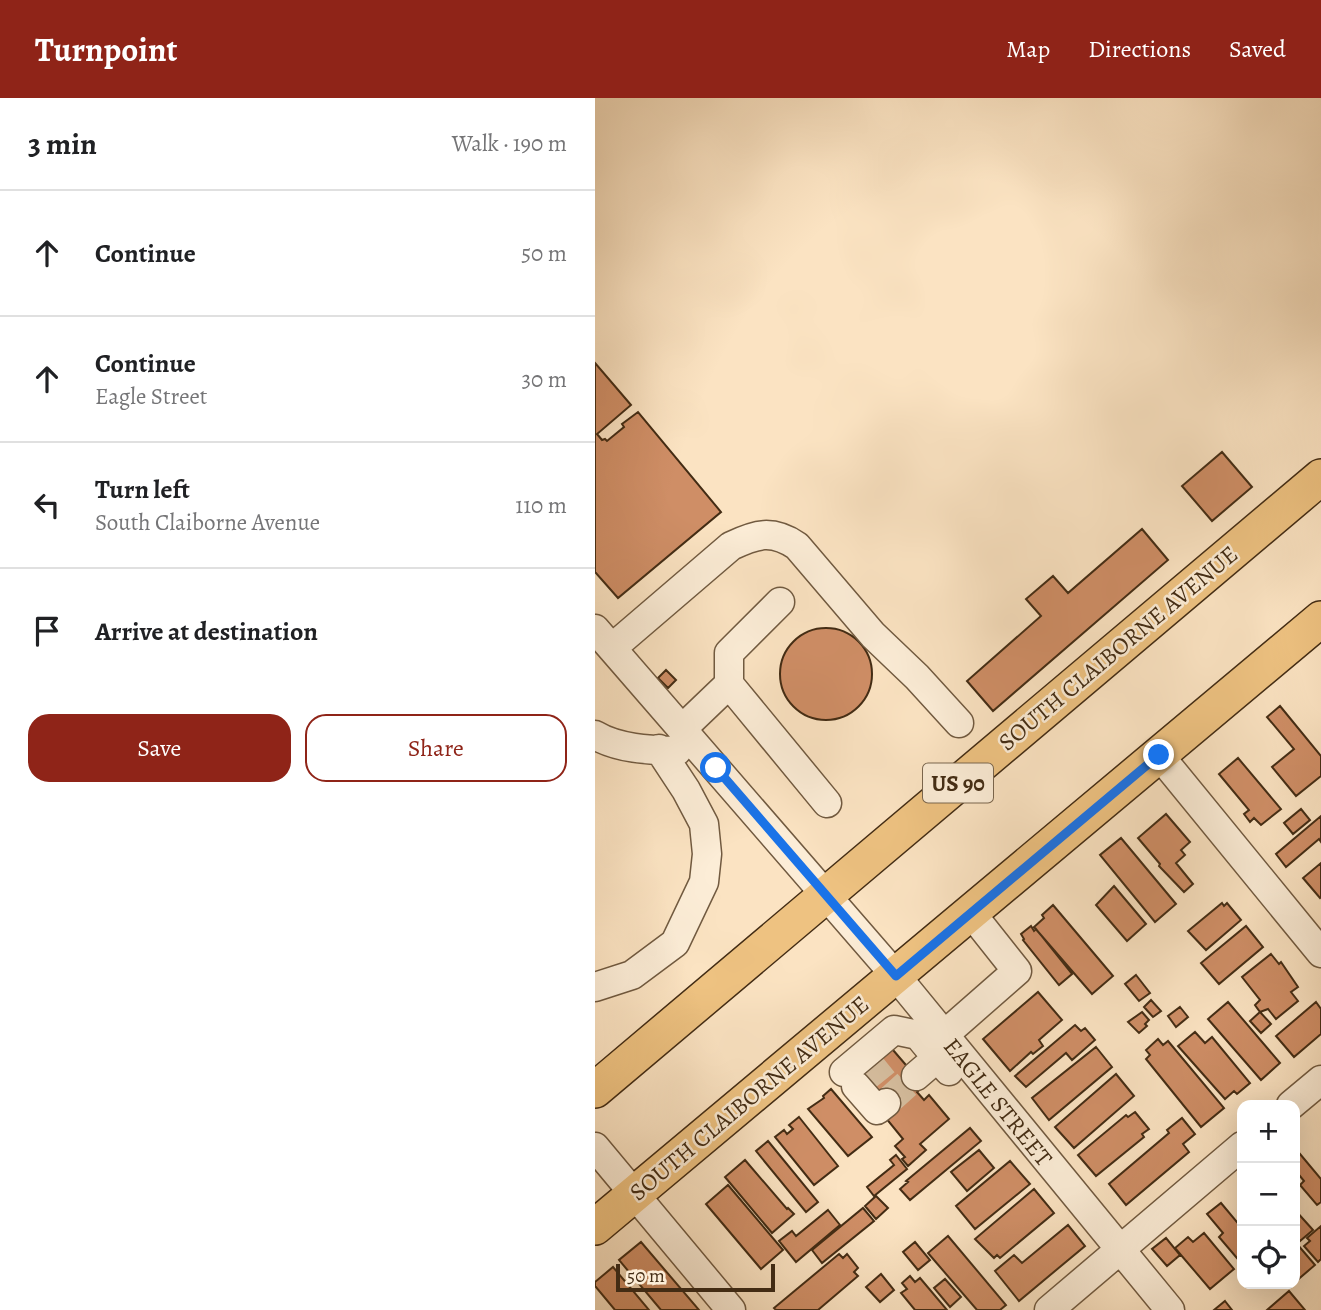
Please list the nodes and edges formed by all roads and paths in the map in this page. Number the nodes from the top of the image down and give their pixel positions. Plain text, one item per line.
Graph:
1 (1321, 477) edge
2 (780, 602) dead end
3 (1321, 619) edge
4 (600, 636) edge
5 (729, 684) junction
6 (959, 723) dead end
7 (682, 729) junction
8 (595, 735) edge
9 (659, 749) junction
10 (700, 751) junction
11 (1159, 755) junction
12 (827, 803) dead end
13 (826, 894) junction
14 (971, 913) junction
15 (1321, 954) edge
16 (896, 976) junction
17 (595, 987) edge
18 (867, 999) junction
19 (818, 1039) junction
20 (920, 1039) junction
21 (916, 1076) tunnel mouth
22 (855, 1079) junction
23 (1321, 1080) edge
24 (595, 1090) edge
25 (1297, 1100) edge
26 (886, 1103) dead end
27 (595, 1147) edge
28 (1237, 1150) edge
29 (634, 1195) junction
30 (595, 1227) edge
31 (1119, 1250) junction
32 (731, 1310) edge
33 (1049, 1310) edge
34 (1170, 1310) edge

1 - 13 main road, SOUTH CLAIBORNE AVENUE / US 90
2 - 5 street
3 - 11 main road, SOUTH CLAIBORNE AVENUE
4 - 6 street
4 - 7 street, EAGLE STREET
5 - 7 street
5 - 12 street
7 - 10 street, EAGLE STREET
8 - 9 street
9 - 10 street
9 - 17 street
10 - 13 street, EAGLE STREET
11 - 14 main road, SOUTH CLAIBORNE AVENUE
11 - 15 street
13 - 16 street, EAGLE STREET
13 - 24 main road, SOUTH CLAIBORNE AVENUE / US 90
14 - 16 main road, SOUTH CLAIBORNE AVENUE
14 - 20 street
16 - 18 main road, SOUTH CLAIBORNE AVENUE
16 - 20 street, EAGLE STREET
18 - 19 main road, SOUTH CLAIBORNE AVENUE
18 - 20 street
19 - 22 street
19 - 29 main road, SOUTH CLAIBORNE AVENUE
20 - 21 street
20 - 22 street
20 - 31 street, EAGLE STREET
22 - 26 street
23 - 25 street
27 - 29 street
28 - 31 street
29 - 30 main road, SOUTH CLAIBORNE AVENUE
29 - 32 street
31 - 33 street
31 - 34 street, EAGLE STREET

